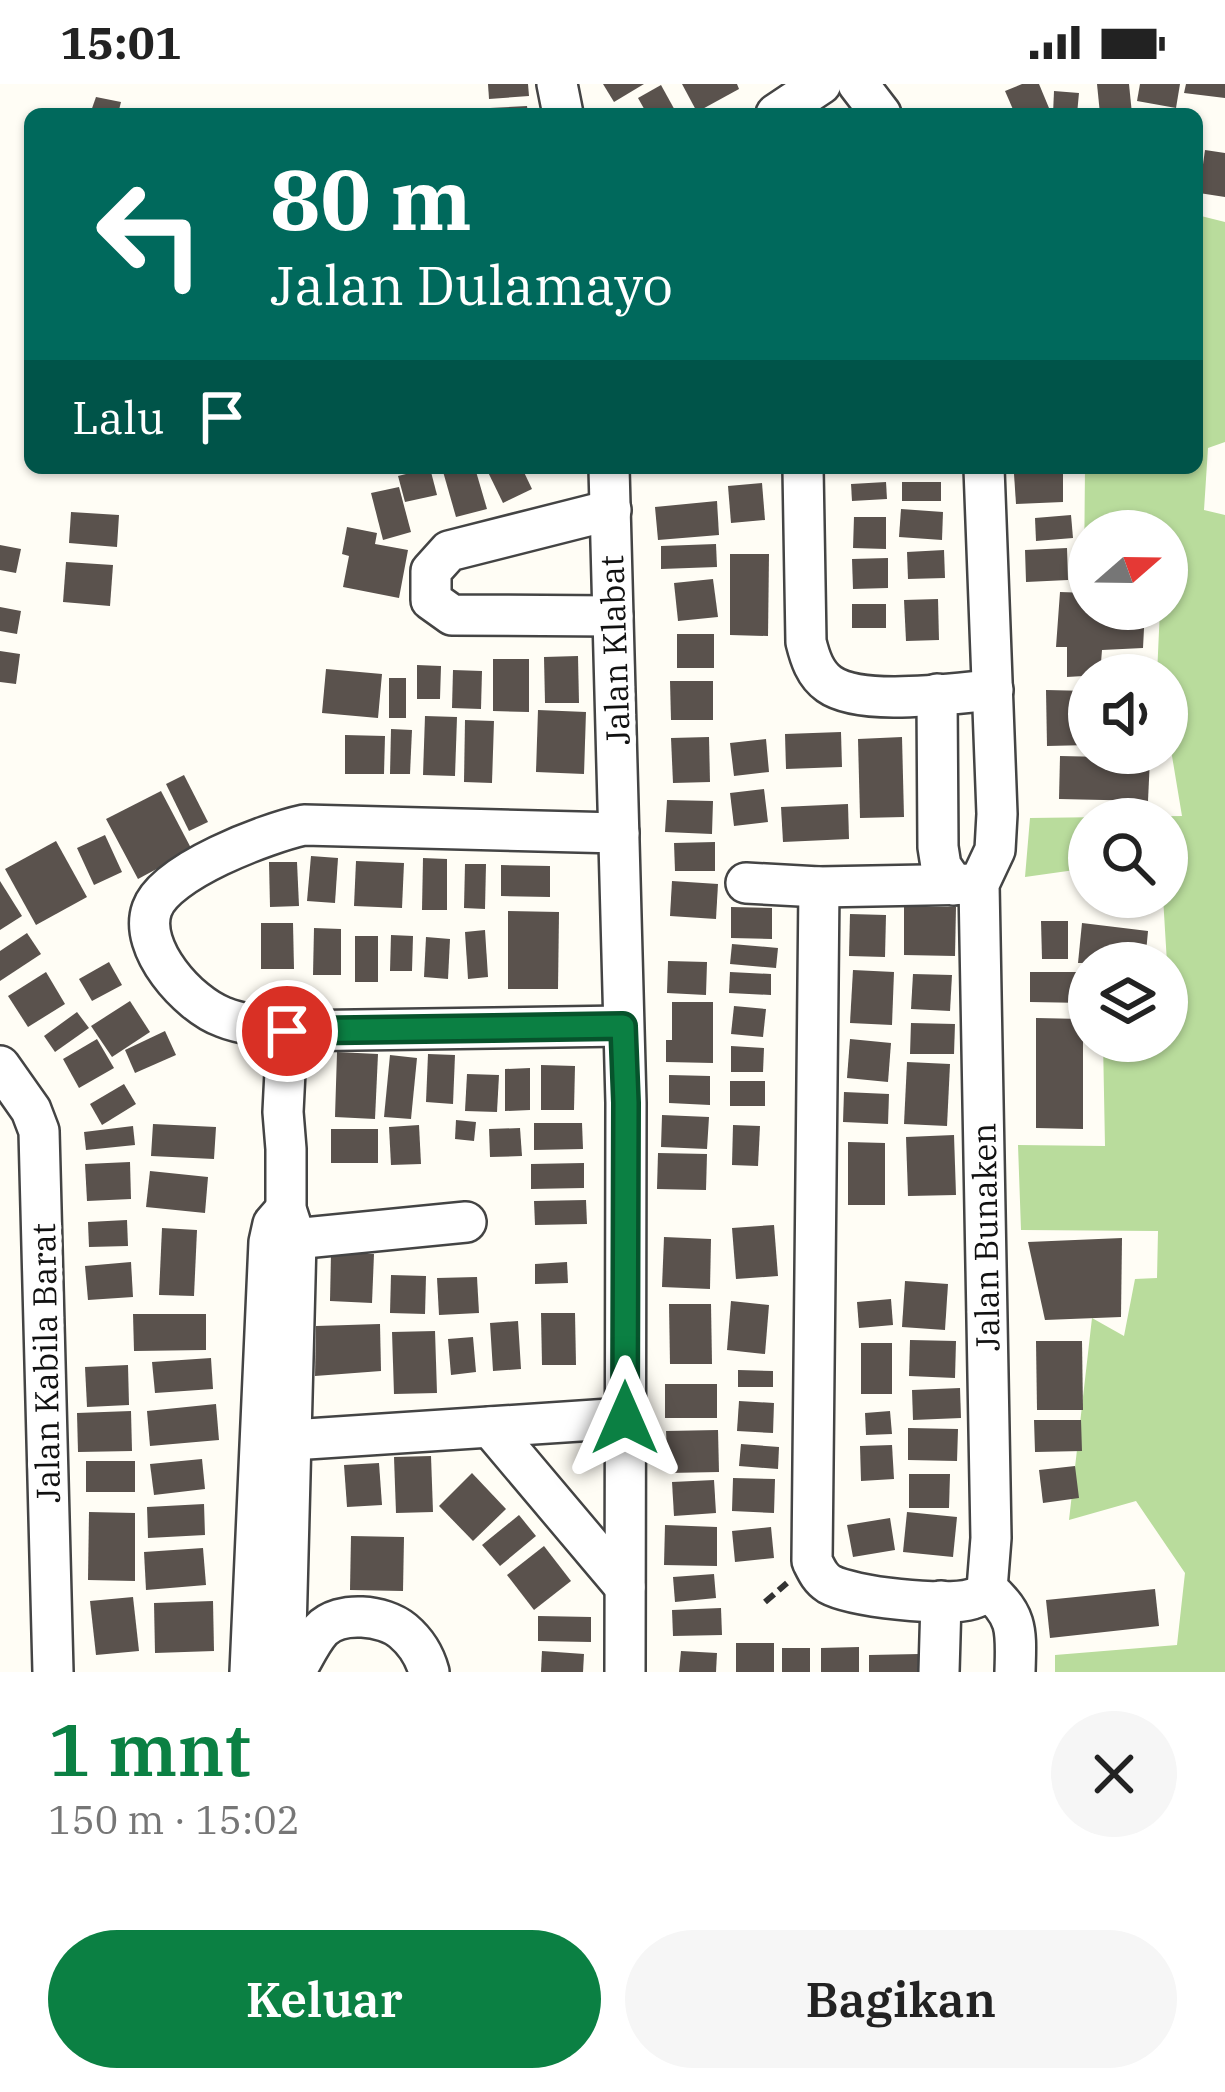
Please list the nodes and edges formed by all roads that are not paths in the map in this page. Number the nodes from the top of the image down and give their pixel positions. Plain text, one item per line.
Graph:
1 (821, 84) edge
2 (785, 108) edge
3 (609, 474) edge
4 (803, 474) edge
5 (984, 474) edge
6 (610, 510) junction
7 (613, 616) junction
8 (993, 690) junction
9 (937, 694) junction
10 (619, 832) junction
11 (746, 883) dead end
12 (967, 885) junction
13 (818, 887) junction
14 (623, 1026) junction
15 (287, 1031) junction
16 (0, 1066) edge
17 (0, 1099) edge
18 (466, 1222) dead end
19 (284, 1230) junction
20 (625, 1418) junction
21 (490, 1426) junction
22 (276, 1439) junction
23 (625, 1587) junction
24 (987, 1589) junction
25 (941, 1601) junction
26 (27, 1672) edge
27 (52, 1672) edge
28 (250, 1672) edge
29 (285, 1672) edge
30 (296, 1672) edge
31 (429, 1672) edge
32 (625, 1672) edge
33 (939, 1672) edge
34 (1016, 1672) edge

1 - 2 street
3 - 6 street, Jalan Klabat
4 - 9 street
5 - 8 street
6 - 7 street, Jalan Klabat
6 - 7 street
7 - 10 street, Jalan Klabat
8 - 9 street
8 - 12 street
9 - 12 street
10 - 14 street, Jalan Klabat
10 - 15 street
11 - 13 street
12 - 13 street
12 - 24 street, Jalan Bunaken
13 - 25 street
14 - 15 street
14 - 20 street, Jalan Klabat
15 - 19 street
16 - 27 street, Jalan Kabila Barat
17 - 26 street, Jalan Kabila Barat
18 - 19 street
19 - 22 street
20 - 21 street
20 - 23 street, Jalan Klabat
21 - 22 street
21 - 23 street
22 - 28 street
22 - 29 street
23 - 32 street, Jalan Klabat
24 - 25 street
24 - 34 street
25 - 33 street
30 - 31 street

